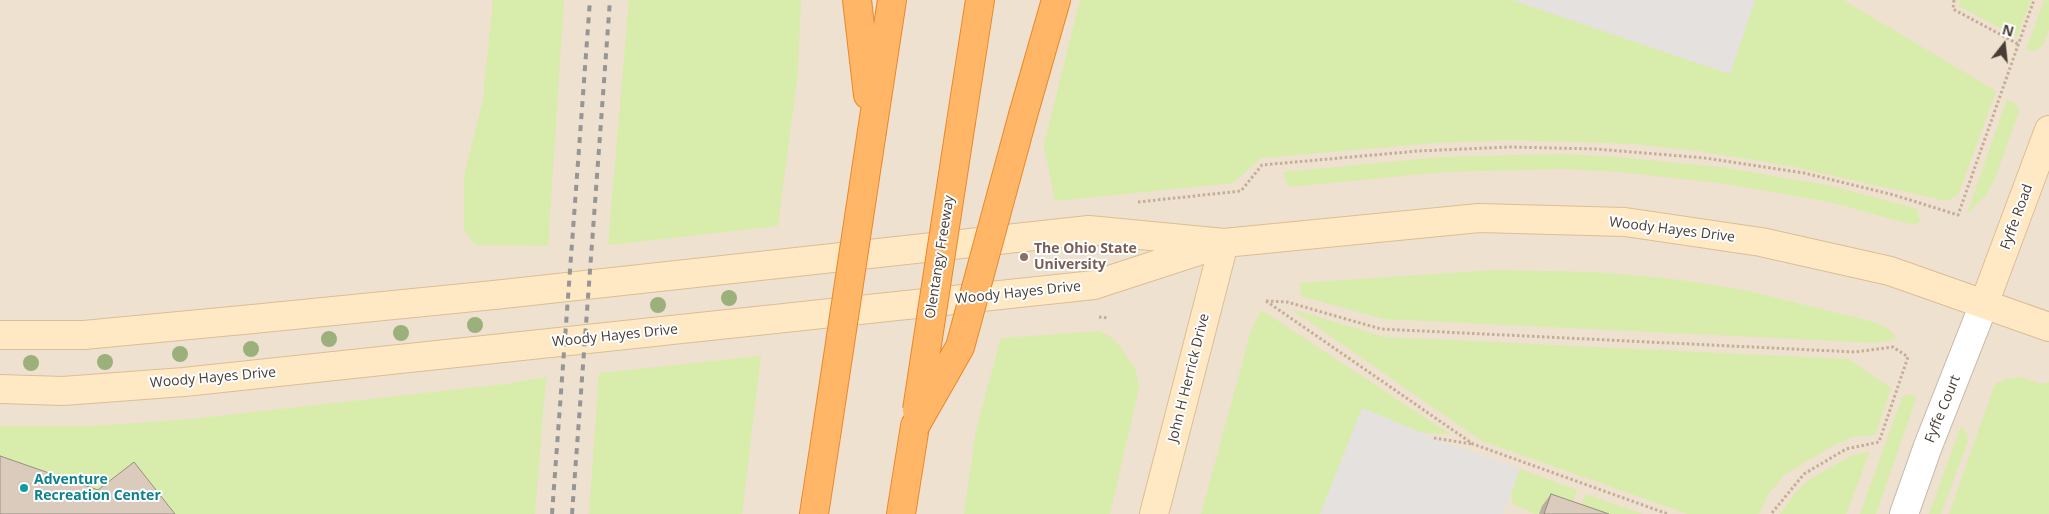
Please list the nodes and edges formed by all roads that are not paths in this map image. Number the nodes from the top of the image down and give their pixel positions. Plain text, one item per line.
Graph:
1 (857, 0) edge
2 (892, 0) edge
3 (980, 0) edge
4 (1056, 0) edge
5 (2049, 130) edge
6 (872, 131) junction
7 (1224, 243) junction
8 (1984, 304) junction
9 (2049, 327) edge
10 (0, 335) edge
11 (0, 389) edge
12 (915, 426) junction
13 (814, 514) edge
14 (901, 514) edge
15 (1154, 514) edge
16 (1904, 514) edge

1 - 6 highway
2 - 6 highway
3 - 12 highway, Olentangy Freeway, bridge
4 - 12 highway, bridge
5 - 8 street, Fyffe Road
6 - 13 highway, bridge
7 - 8 street, Woody Hayes Drive
7 - 10 street, Woody Hayes Drive
7 - 11 street, Woody Hayes Drive
7 - 15 street, John H Herrick Drive
8 - 9 street, Woody Hayes Drive
8 - 16 street, Fyffe Court
12 - 14 highway, Olentangy Freeway

